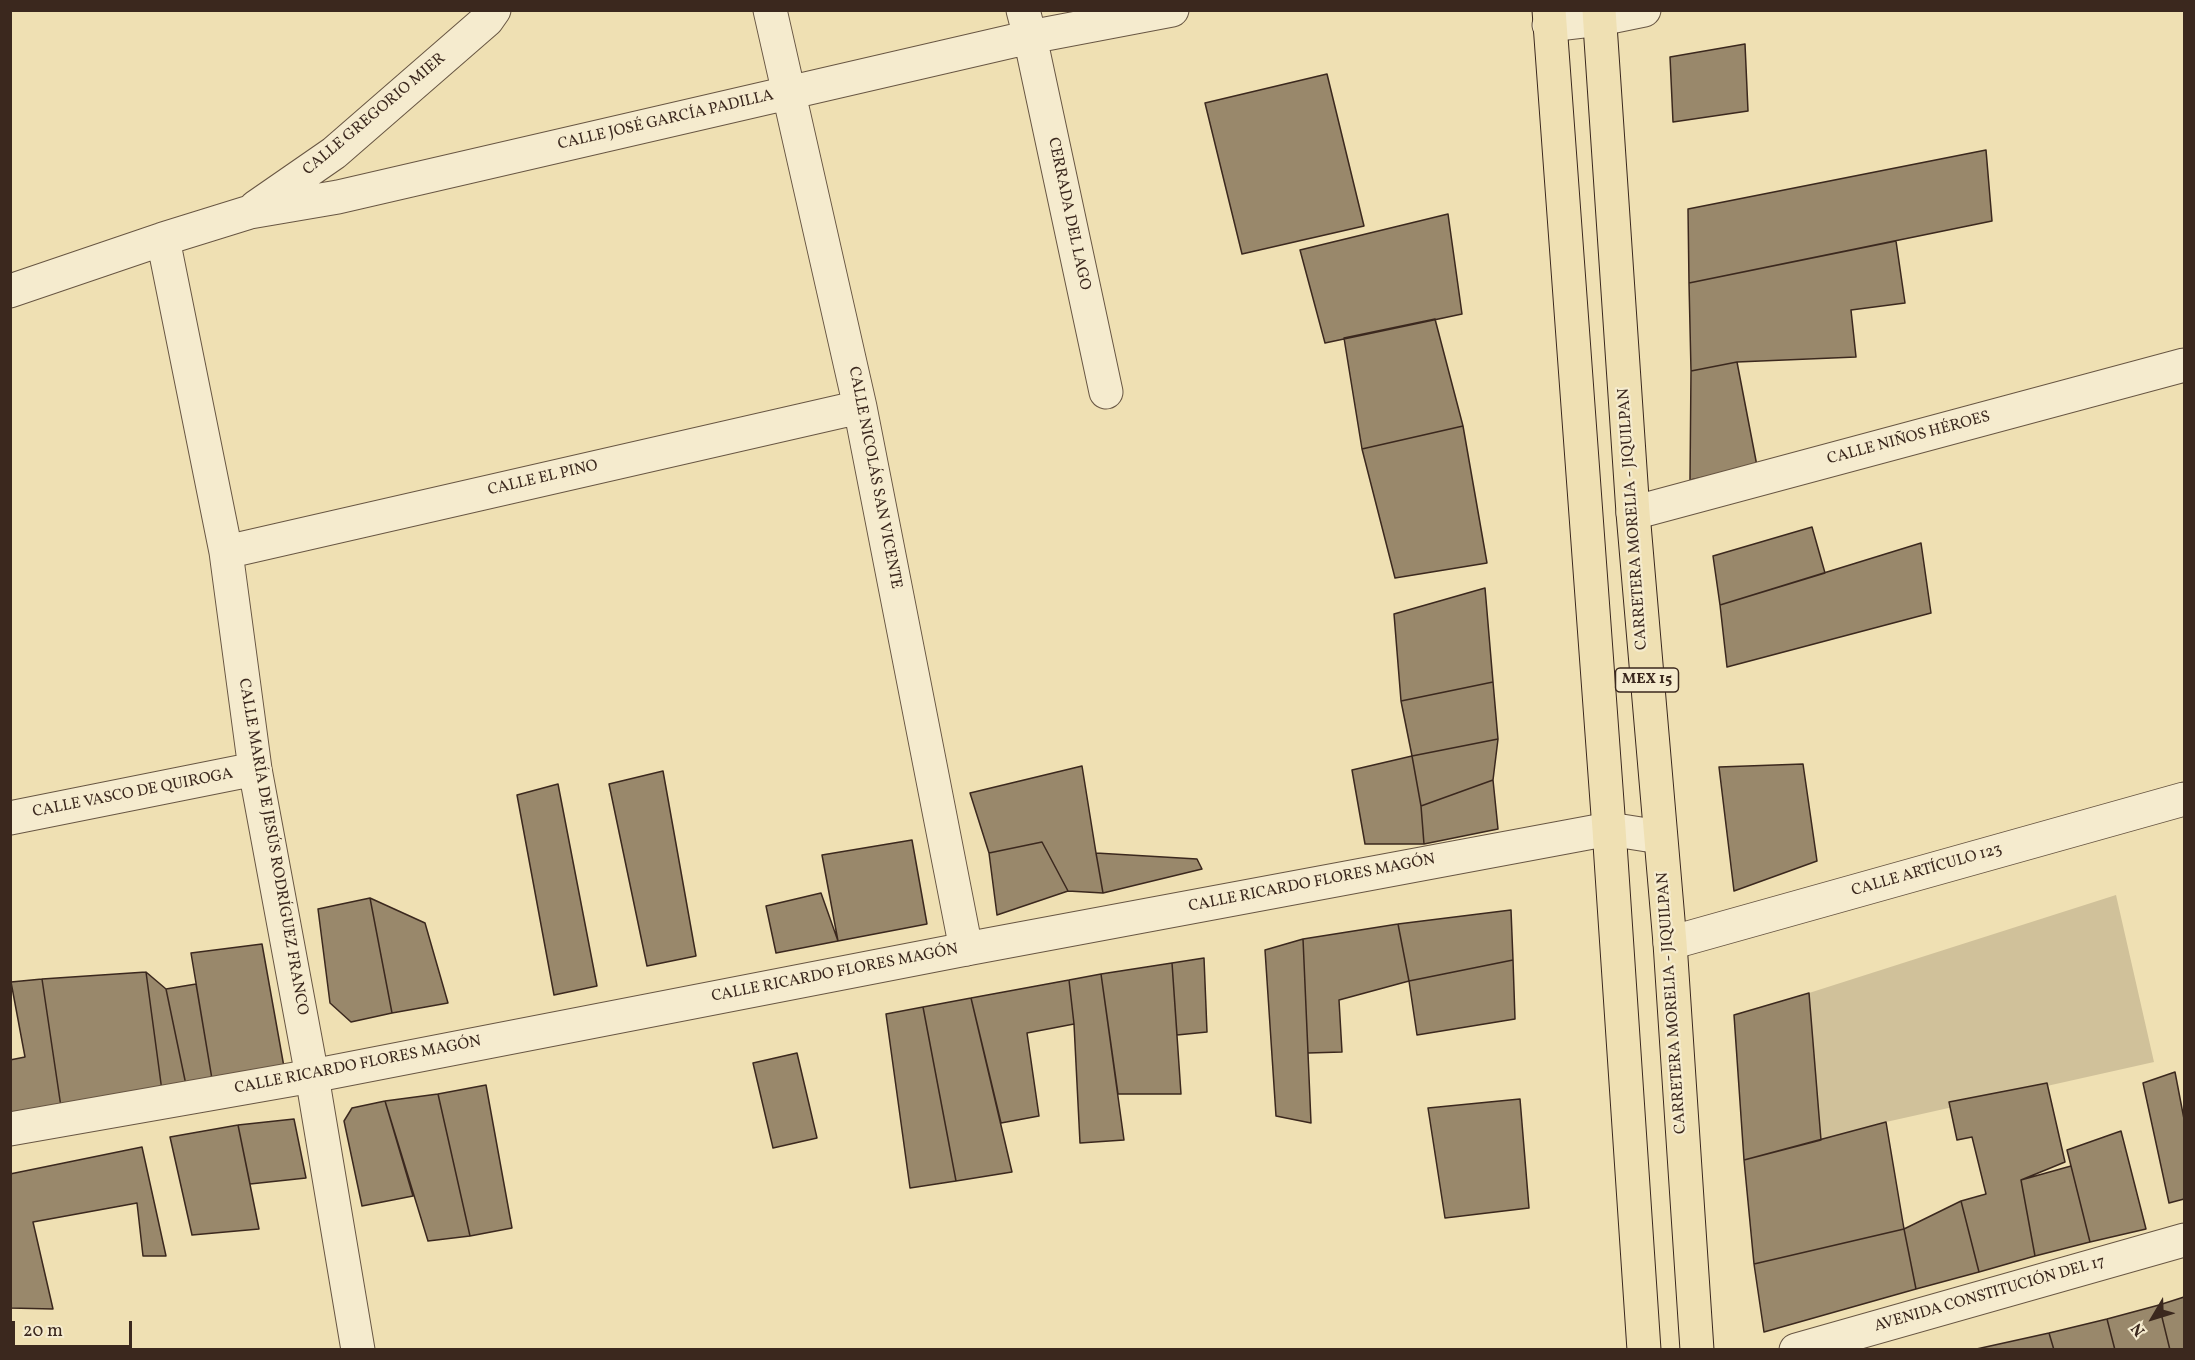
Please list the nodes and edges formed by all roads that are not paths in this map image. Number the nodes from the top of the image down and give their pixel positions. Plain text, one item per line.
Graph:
1 (494, 10) edge
2 (770, 10) edge
3 (1172, 10) edge
4 (1644, 10) edge
5 (1599, 15) edge
6 (1549, 18) edge
7 (1027, 24) edge
8 (790, 93) junction
9 (250, 212) junction
10 (163, 239) junction
11 (10, 291) edge
12 (2184, 365) edge
13 (1106, 392) dead end
14 (860, 406) junction
15 (1633, 513) junction
16 (226, 552) junction
17 (255, 769) junction
18 (2184, 798) edge
19 (10, 818) edge
20 (1609, 829) junction
21 (1660, 837) junction
22 (1670, 943) junction
23 (966, 949) junction
24 (312, 1076) junction
25 (10, 1129) edge
26 (2184, 1240) edge
27 (358, 1350) edge
28 (1644, 1350) edge
29 (1696, 1350) edge
30 (1797, 1350) edge

1 - 9 street, CALLE GREGORIO MIER
2 - 8 street, CALLE NICOLÁS SAN VICENTE
3 - 7 street, CALLE JOSÉ GARCÍA PADILLA
4 - 5 street
5 - 6 street
5 - 15 main road, CARRETERA MORELIA - JIQUILPAN / MEX 15
6 - 20 main road, MEX 15
7 - 8 street, CALLE JOSÉ GARCÍA PADILLA
7 - 13 street, CERRADA DEL LAGO
8 - 9 street, CALLE JOSÉ GARCÍA PADILLA
8 - 14 street, CALLE NICOLÁS SAN VICENTE
9 - 10 street, CALLE JOSÉ GARCÍA PADILLA
10 - 11 street
10 - 16 street, CALLE MARÍA DE JESÚS RODRÍGUEZ FRANCO
12 - 15 street, CALLE NIÑOS HÉROES
14 - 16 street, CALLE EL PINO
14 - 23 street, CALLE NICOLÁS SAN VICENTE
15 - 21 main road, CARRETERA MORELIA - JIQUILPAN / MEX 15
16 - 17 street, CALLE MARÍA DE JESÚS RODRÍGUEZ FRANCO
17 - 19 street, CALLE VASCO DE QUIROGA
17 - 24 street, CALLE MARÍA DE JESÚS RODRÍGUEZ FRANCO
18 - 22 street, CALLE ARTÍCULO 123
20 - 21 street, CALLE RICARDO FLORES MAGÓN
20 - 23 street, CALLE RICARDO FLORES MAGÓN
20 - 28 main road, MEX 15
21 - 22 main road, CARRETERA MORELIA - JIQUILPAN / MEX 15
22 - 29 main road, CARRETERA MORELIA - JIQUILPAN / MEX 15
23 - 24 street, CALLE RICARDO FLORES MAGÓN
24 - 25 street, CALLE RICARDO FLORES MAGÓN
24 - 27 street, CALLE MARÍA DE JESÚS RODRÍGUEZ FRANCO
26 - 30 street, AVENIDA CONSTITUCIÓN DEL 17

